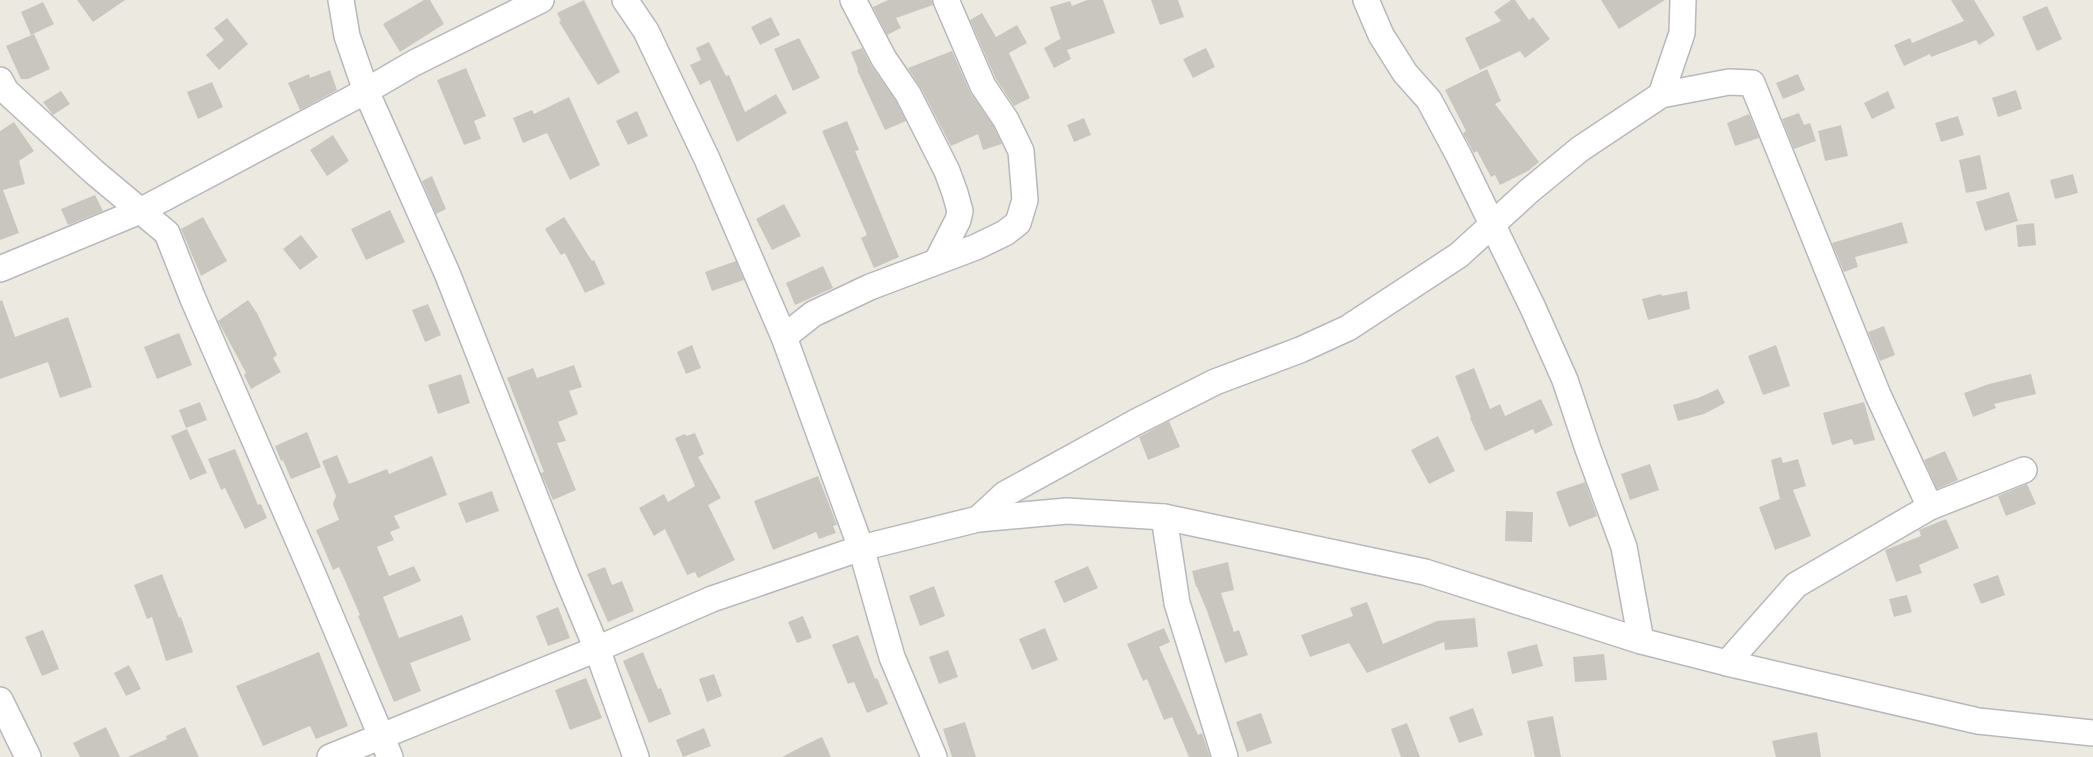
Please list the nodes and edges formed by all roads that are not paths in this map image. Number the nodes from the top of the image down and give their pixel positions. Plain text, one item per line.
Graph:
1 (341, 0) edge
2 (541, 0) edge
3 (625, 0) edge
4 (853, 0) edge
5 (946, 0) edge
6 (1366, 0) edge
7 (1683, 0) edge
8 (0, 80) edge
9 (366, 91) junction
10 (1661, 95) junction
11 (140, 211) junction
12 (1491, 226) junction
13 (937, 261) junction
14 (0, 269) edge
15 (784, 338) junction
16 (2024, 470) dead end
17 (1930, 507) junction
18 (1164, 517) junction
19 (978, 520) junction
20 (861, 548) junction
21 (1641, 641) junction
22 (597, 649) junction
23 (1728, 663) junction
24 (0, 700) edge
25 (2093, 733) edge
26 (386, 746) edge
27 (28, 757) edge
28 (330, 757) edge
29 (636, 757) edge
30 (934, 757) edge
31 (1225, 757) edge

1 - 9 street
2 - 9 street
3 - 15 street
4 - 13 street
5 - 13 street
6 - 12 street
7 - 10 street
8 - 11 street
9 - 11 street
9 - 22 street
10 - 12 street
10 - 17 street
11 - 14 street
11 - 26 street
12 - 19 street
12 - 21 street
13 - 15 street
15 - 20 street
16 - 17 street
17 - 23 street
18 - 19 street
18 - 21 street
18 - 31 street
19 - 20 street
20 - 22 street
20 - 30 street
21 - 23 street
22 - 26 street
22 - 29 street
23 - 25 street
24 - 27 street
26 - 28 street

